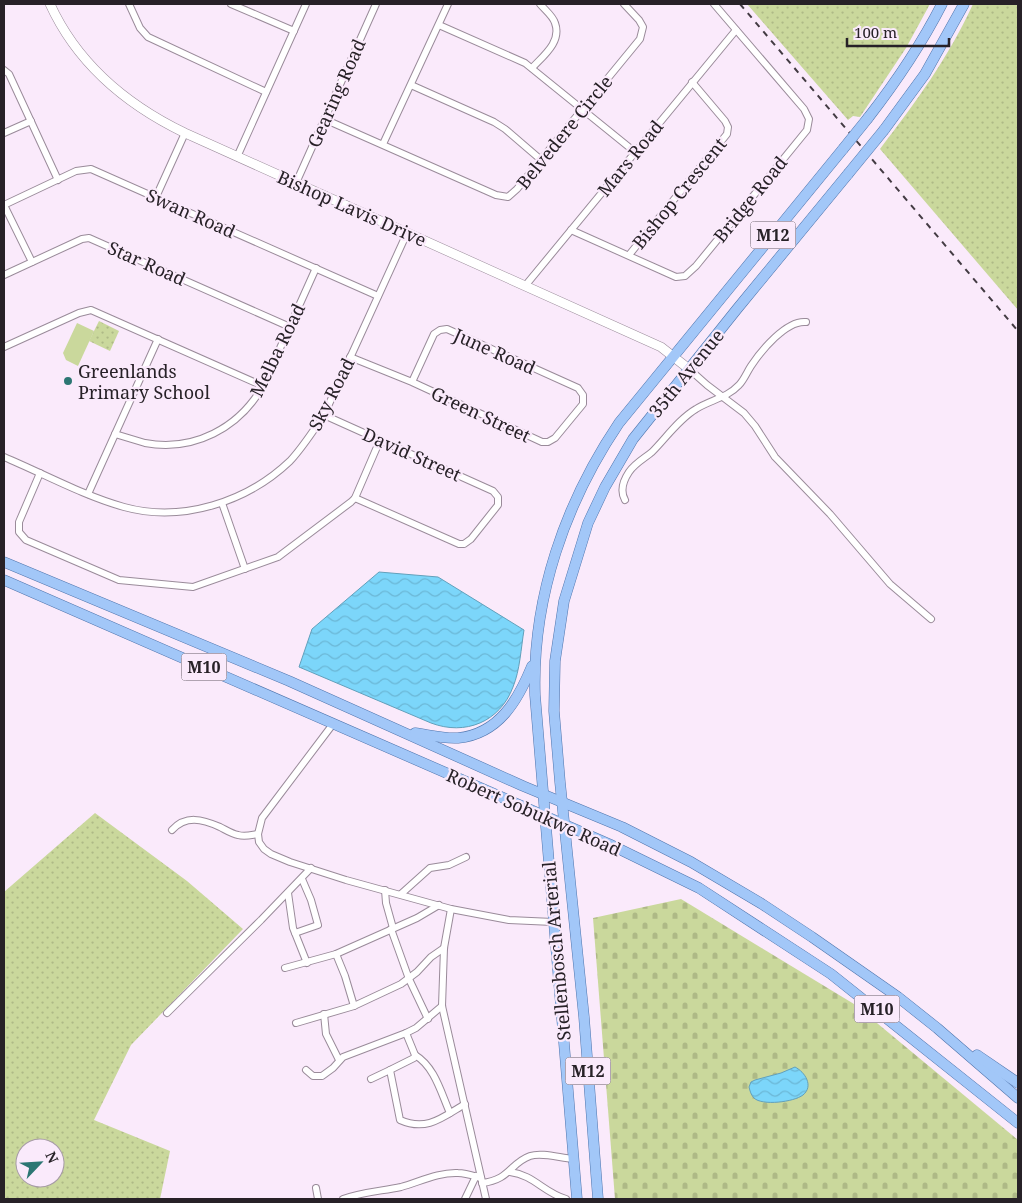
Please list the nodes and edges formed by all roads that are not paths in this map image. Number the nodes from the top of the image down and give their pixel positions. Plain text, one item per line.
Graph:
1 (50, 4) edge
2 (129, 4) edge
3 (234, 4) edge
4 (306, 4) edge
5 (376, 4) edge
6 (448, 4) edge
7 (540, 4) edge
8 (624, 4) edge
9 (714, 4) edge
10 (942, 4) edge
11 (964, 4) edge
12 (439, 24) junction
13 (736, 30) junction
14 (294, 31) junction
15 (532, 68) junction
16 (4, 70) edge
17 (692, 82) junction
18 (411, 85) junction
19 (266, 92) junction
20 (581, 110) junction
21 (324, 120) junction
22 (31, 121) junction
23 (4, 133) edge
24 (185, 133) junction
25 (383, 144) junction
26 (635, 152) junction
27 (237, 156) junction
28 (540, 159) junction
29 (58, 180) junction
30 (296, 183) junction
31 (156, 197) junction
32 (4, 205) edge
33 (571, 230) junction
34 (407, 233) junction
35 (629, 255) junction
36 (32, 262) junction
37 (316, 268) junction
38 (4, 275) edge
39 (525, 286) junction
40 (378, 296) junction
41 (806, 322) dead end
42 (290, 327) junction
43 (158, 339) junction
44 (4, 347) edge
45 (674, 356) junction
46 (350, 358) junction
47 (689, 369) junction
48 (412, 382) junction
49 (263, 386) junction
50 (578, 388) joint
51 (724, 397) junction
52 (324, 415) junction
53 (115, 434) junction
54 (380, 440) junction
55 (4, 457) edge
56 (40, 473) junction
57 (88, 494) junction
58 (355, 498) junction
59 (626, 500) dead end
60 (222, 503) junction
61 (4, 562) edge
62 (245, 569) junction
63 (4, 580) edge
64 (931, 619) dead end
65 (535, 659) junction
66 (333, 724) junction
67 (402, 731) junction
68 (543, 794) junction
69 (562, 801) junction
70 (546, 816) junction
71 (565, 825) junction
72 (172, 830) dead end
73 (258, 834) junction
74 (466, 857) dead end
75 (312, 868) junction
76 (302, 879) junction
77 (385, 890) junction
78 (288, 893) junction
79 (401, 894) junction
80 (439, 906) junction
81 (451, 909) junction
82 (553, 922) junction
83 (392, 928) junction
84 (295, 934) junction
85 (444, 948) junction
86 (336, 954) junction
87 (307, 963) junction
88 (285, 968) dead end
89 (409, 979) junction
90 (354, 1006) junction
91 (442, 1006) junction
92 (167, 1013) dead end
93 (324, 1014) junction
94 (428, 1019) junction
95 (296, 1023) dead end
96 (937, 1028) junction
97 (406, 1034) junction
98 (415, 1056) junction
99 (340, 1060) junction
100 (306, 1070) dead end
101 (390, 1070) junction
102 (371, 1079) dead end
103 (1018, 1083) edge
104 (1018, 1098) edge
105 (465, 1104) junction
106 (450, 1113) junction
107 (1018, 1122) edge
108 (573, 1159) junction
109 (510, 1172) junction
110 (480, 1179) junction
111 (316, 1188) dead end
112 (318, 1199) edge
113 (343, 1199) edge
114 (465, 1199) edge
115 (486, 1199) edge
116 (566, 1199) edge
117 (577, 1199) edge
118 (598, 1199) edge

1 - 24 street, Bishop Lavis Drive
2 - 19 street
3 - 14 street
4 - 14 street
5 - 21 street, Gearing Road
6 - 12 street
7 - 15 street
8 - 20 street, Belvedere Circle
9 - 13 street
10 - 45 main road, 35th Avenue / M12, bridge
11 - 47 main road, 35th Avenue / M12, bridge
12 - 15 street
12 - 18 street
13 - 17 street, Mars Road
13 - 35 street, Bridge Road
14 - 19 street
15 - 20 street
16 - 22 street
17 - 26 street, Mars Road
17 - 35 street, Bishop Crescent
18 - 25 street
18 - 28 street
19 - 27 street
20 - 26 street
20 - 28 street, Belvedere Circle
21 - 25 street, Belvedere Circle
21 - 30 street, Gearing Road
22 - 23 street
22 - 29 street
24 - 27 street, Bishop Lavis Drive
24 - 31 street
25 - 28 street, Belvedere Circle
26 - 33 street, Mars Road
27 - 30 street, Bishop Lavis Drive
29 - 31 street, Swan Road
29 - 32 street, Swan Road
30 - 34 street, Bishop Lavis Drive
31 - 37 street, Swan Road
32 - 36 street
33 - 35 street
33 - 39 street, Mars Road
34 - 39 street, Bishop Lavis Drive
34 - 40 street, Sky Road
36 - 38 street, Star Road
36 - 42 street, Star Road
37 - 40 street, Swan Road
37 - 42 street, Melba Road
39 - 45 street, Bishop Lavis Drive
40 - 46 street, Sky Road
41 - 51 street
42 - 49 street, Melba Road
43 - 44 street
43 - 49 street
43 - 53 street
45 - 47 street, Bishop Lavis Drive
45 - 65 main road, 35th Avenue / M12
46 - 48 street, Green Street
46 - 52 street, Sky Road
47 - 51 street
47 - 69 main road, 35th Avenue / M12
48 - 50 street, June Road
48 - 50 street, Green Street
49 - 53 street, Melba Road
51 - 59 street
51 - 64 street
52 - 54 street, David Street
52 - 60 street, Sky Road
53 - 57 street
54 - 58 street
54 - 58 street, David Street
55 - 56 street, Sky Road
56 - 57 street, Sky Road
56 - 62 street
57 - 60 street, Sky Road
58 - 62 street
60 - 62 street
61 - 67 main road, Robert Sobukwe Road / M10
63 - 66 main road, Robert Sobukwe Road / M10
65 - 67 main road
65 - 68 main road, 35th Avenue / M12
66 - 70 main road, Robert Sobukwe Road / M10
66 - 73 street
67 - 68 main road, Robert Sobukwe Road / M10
68 - 69 main road, Robert Sobukwe Road / M10
68 - 70 main road, Stellenbosch Arterial / M12
69 - 71 main road, Stellenbosch Arterial / M12
69 - 96 main road, Robert Sobukwe Road / M10
70 - 71 main road, Robert Sobukwe Road / M10
70 - 82 main road, Stellenbosch Arterial / M12
71 - 107 main road, Robert Sobukwe Road / M10
71 - 118 main road, Stellenbosch Arterial / M12
72 - 73 street
73 - 75 street
74 - 79 street
75 - 76 street
75 - 77 street
76 - 78 street
76 - 84 street
77 - 79 street
77 - 83 street
78 - 84 street
78 - 92 street
79 - 80 street
80 - 81 street
80 - 83 street
81 - 82 street
81 - 85 street
82 - 108 main road, Stellenbosch Arterial / M12
83 - 86 street
83 - 89 street
84 - 87 street
85 - 89 street
85 - 91 street
86 - 87 street
86 - 90 street
87 - 88 street
89 - 90 street
89 - 94 street
90 - 93 street
91 - 94 street
91 - 105 street
93 - 95 street
93 - 99 street
94 - 97 street
96 - 103 main road
96 - 104 main road, Robert Sobukwe Road / M10
97 - 98 street
97 - 99 street
98 - 101 street
98 - 106 street
99 - 100 street
101 - 102 street
101 - 106 street
105 - 106 street
105 - 110 street
108 - 109 street
108 - 117 main road, Stellenbosch Arterial / M12
109 - 110 street
109 - 116 street
110 - 113 street
110 - 114 street
110 - 115 street
111 - 112 street

